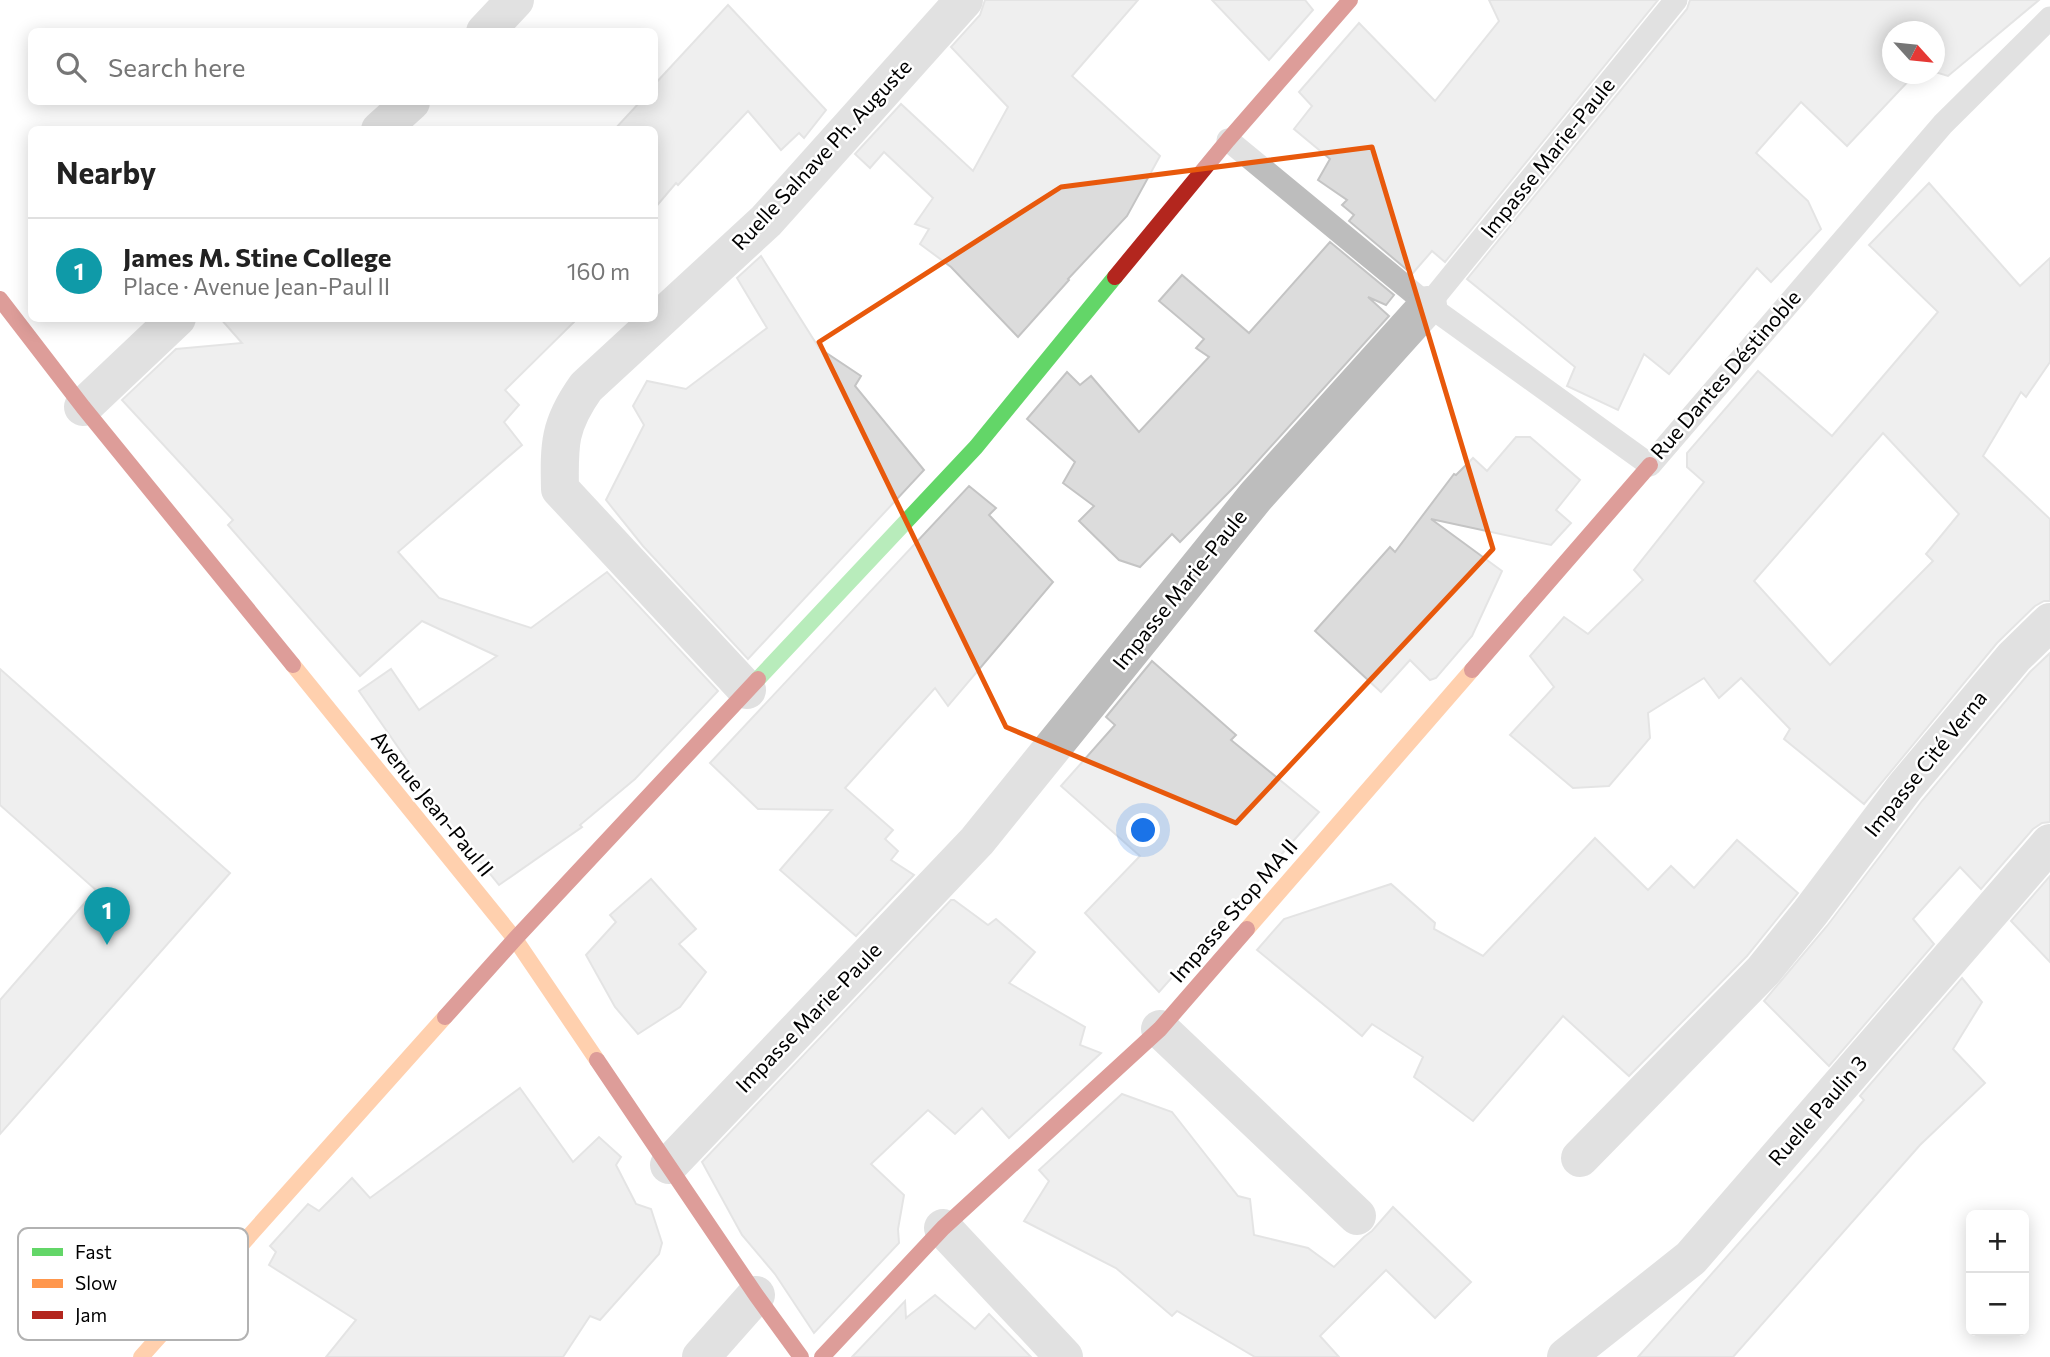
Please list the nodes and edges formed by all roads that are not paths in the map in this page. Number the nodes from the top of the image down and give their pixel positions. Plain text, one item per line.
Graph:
1 (515, 0) edge
2 (964, 0) edge
3 (1350, 0) edge
4 (1676, 0) edge
5 (2050, 18) edge
6 (489, 28) edge
7 (408, 105) edge
8 (384, 126) edge
9 (1228, 140) junction
10 (0, 299) edge
11 (1429, 305) junction
12 (658, 321) edge
13 (173, 322) edge
14 (656, 322) edge
15 (83, 407) junction
16 (1650, 465) junction
17 (2050, 622) edge
18 (747, 690) junction
19 (2050, 844) edge
20 (514, 939) junction
21 (1160, 1029) junction
22 (1580, 1158) dead end
23 (669, 1165) junction
24 (1357, 1216) dead end
25 (943, 1228) junction
26 (248, 1237) edge
27 (756, 1295) junction
28 (156, 1340) edge
29 (141, 1357) edge
30 (701, 1357) edge
31 (801, 1357) edge
32 (822, 1357) edge
33 (1064, 1357) edge
34 (1566, 1357) edge

1 - 6 street
2 - 12 street, Ruelle Salnave Ph. Auguste
3 - 9 street
4 - 11 lane, Impasse Marie-Paule
5 - 16 lane, Rue Dantes Déstinoble
7 - 8 street
9 - 11 lane, Rue Dantes Déstinoble
9 - 18 street
10 - 15 street, Avenue Jean-Paul II
11 - 16 lane, Rue Dantes Déstinoble
11 - 23 street, Impasse Marie-Paule
13 - 15 street
14 - 18 street, Ruelle Salnave Ph. Auguste
15 - 20 street, Avenue Jean-Paul II
16 - 21 street, Impasse Stop MA II
17 - 22 street, Impasse Cité Verna
18 - 20 street
19 - 34 street, Ruelle Paulin 3
20 - 23 street, Avenue Jean-Paul II
20 - 26 street
21 - 24 street
21 - 25 street, Impasse Stop MA II
23 - 27 street, Avenue Jean-Paul II
25 - 32 street, Impasse Stop MA II
25 - 33 street
27 - 30 street
27 - 31 street, Avenue Jean-Paul II
28 - 29 street

